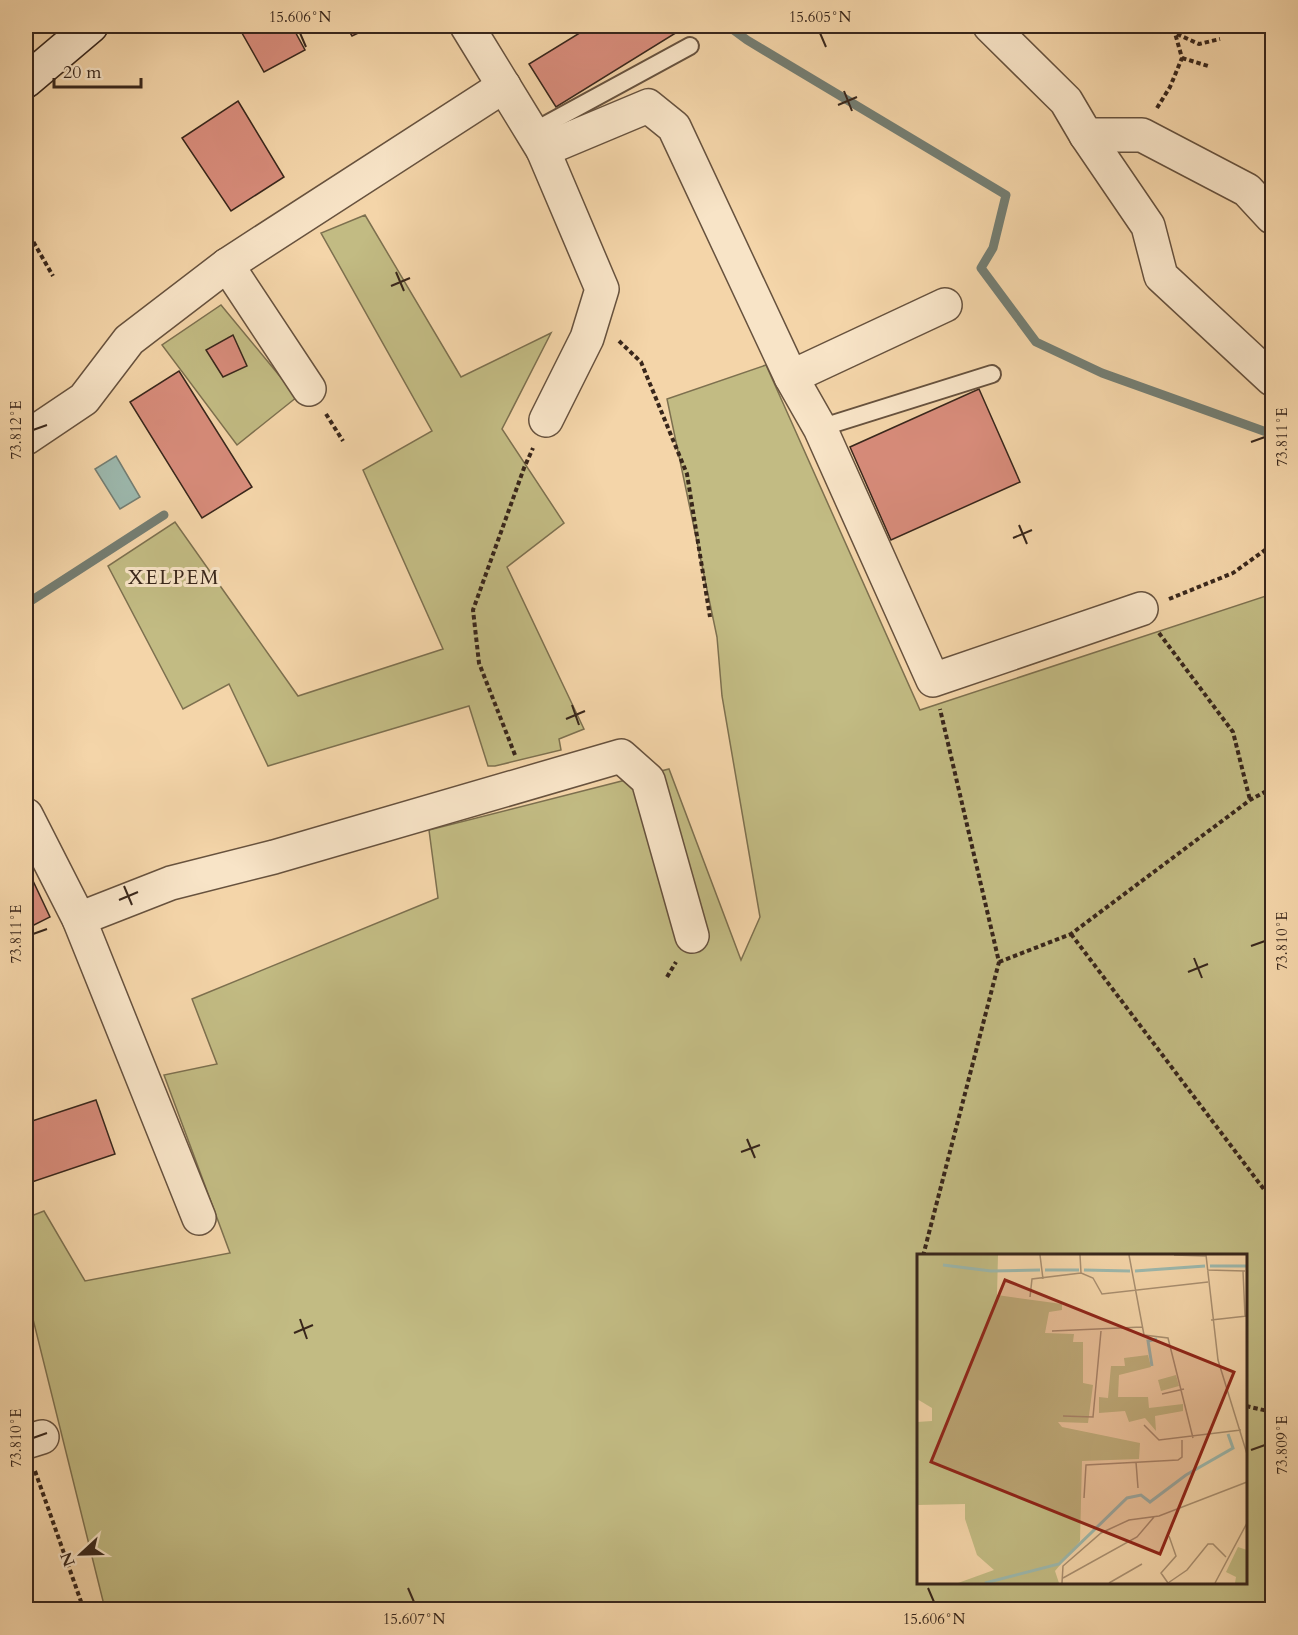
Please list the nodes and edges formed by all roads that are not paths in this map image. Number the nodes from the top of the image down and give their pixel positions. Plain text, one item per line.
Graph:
1 (91, 26) edge
2 (467, 26) edge
3 (990, 26) edge
4 (690, 46) dead end
5 (26, 81) edge
6 (504, 86) junction
7 (1086, 135) junction
8 (538, 141) junction
9 (1272, 217) edge
10 (227, 265) junction
11 (945, 305) dead end
12 (992, 374) dead end
13 (791, 377) junction
14 (1272, 379) edge
15 (309, 388) dead end
16 (546, 420) road end
17 (820, 428) junction
18 (26, 438) edge
19 (1142, 609) road end
20 (27, 824) edge
21 (79, 919) junction
22 (692, 936) dead end
23 (199, 1218) dead end

1 - 5 street
2 - 6 street
3 - 7 street
4 - 8 lane
6 - 8 street
6 - 10 street
7 - 9 street
7 - 14 street
8 - 13 street
8 - 16 street
10 - 15 street
10 - 18 street
11 - 13 street
12 - 17 lane
13 - 17 street
17 - 19 street
20 - 21 street
21 - 22 street
21 - 23 street

